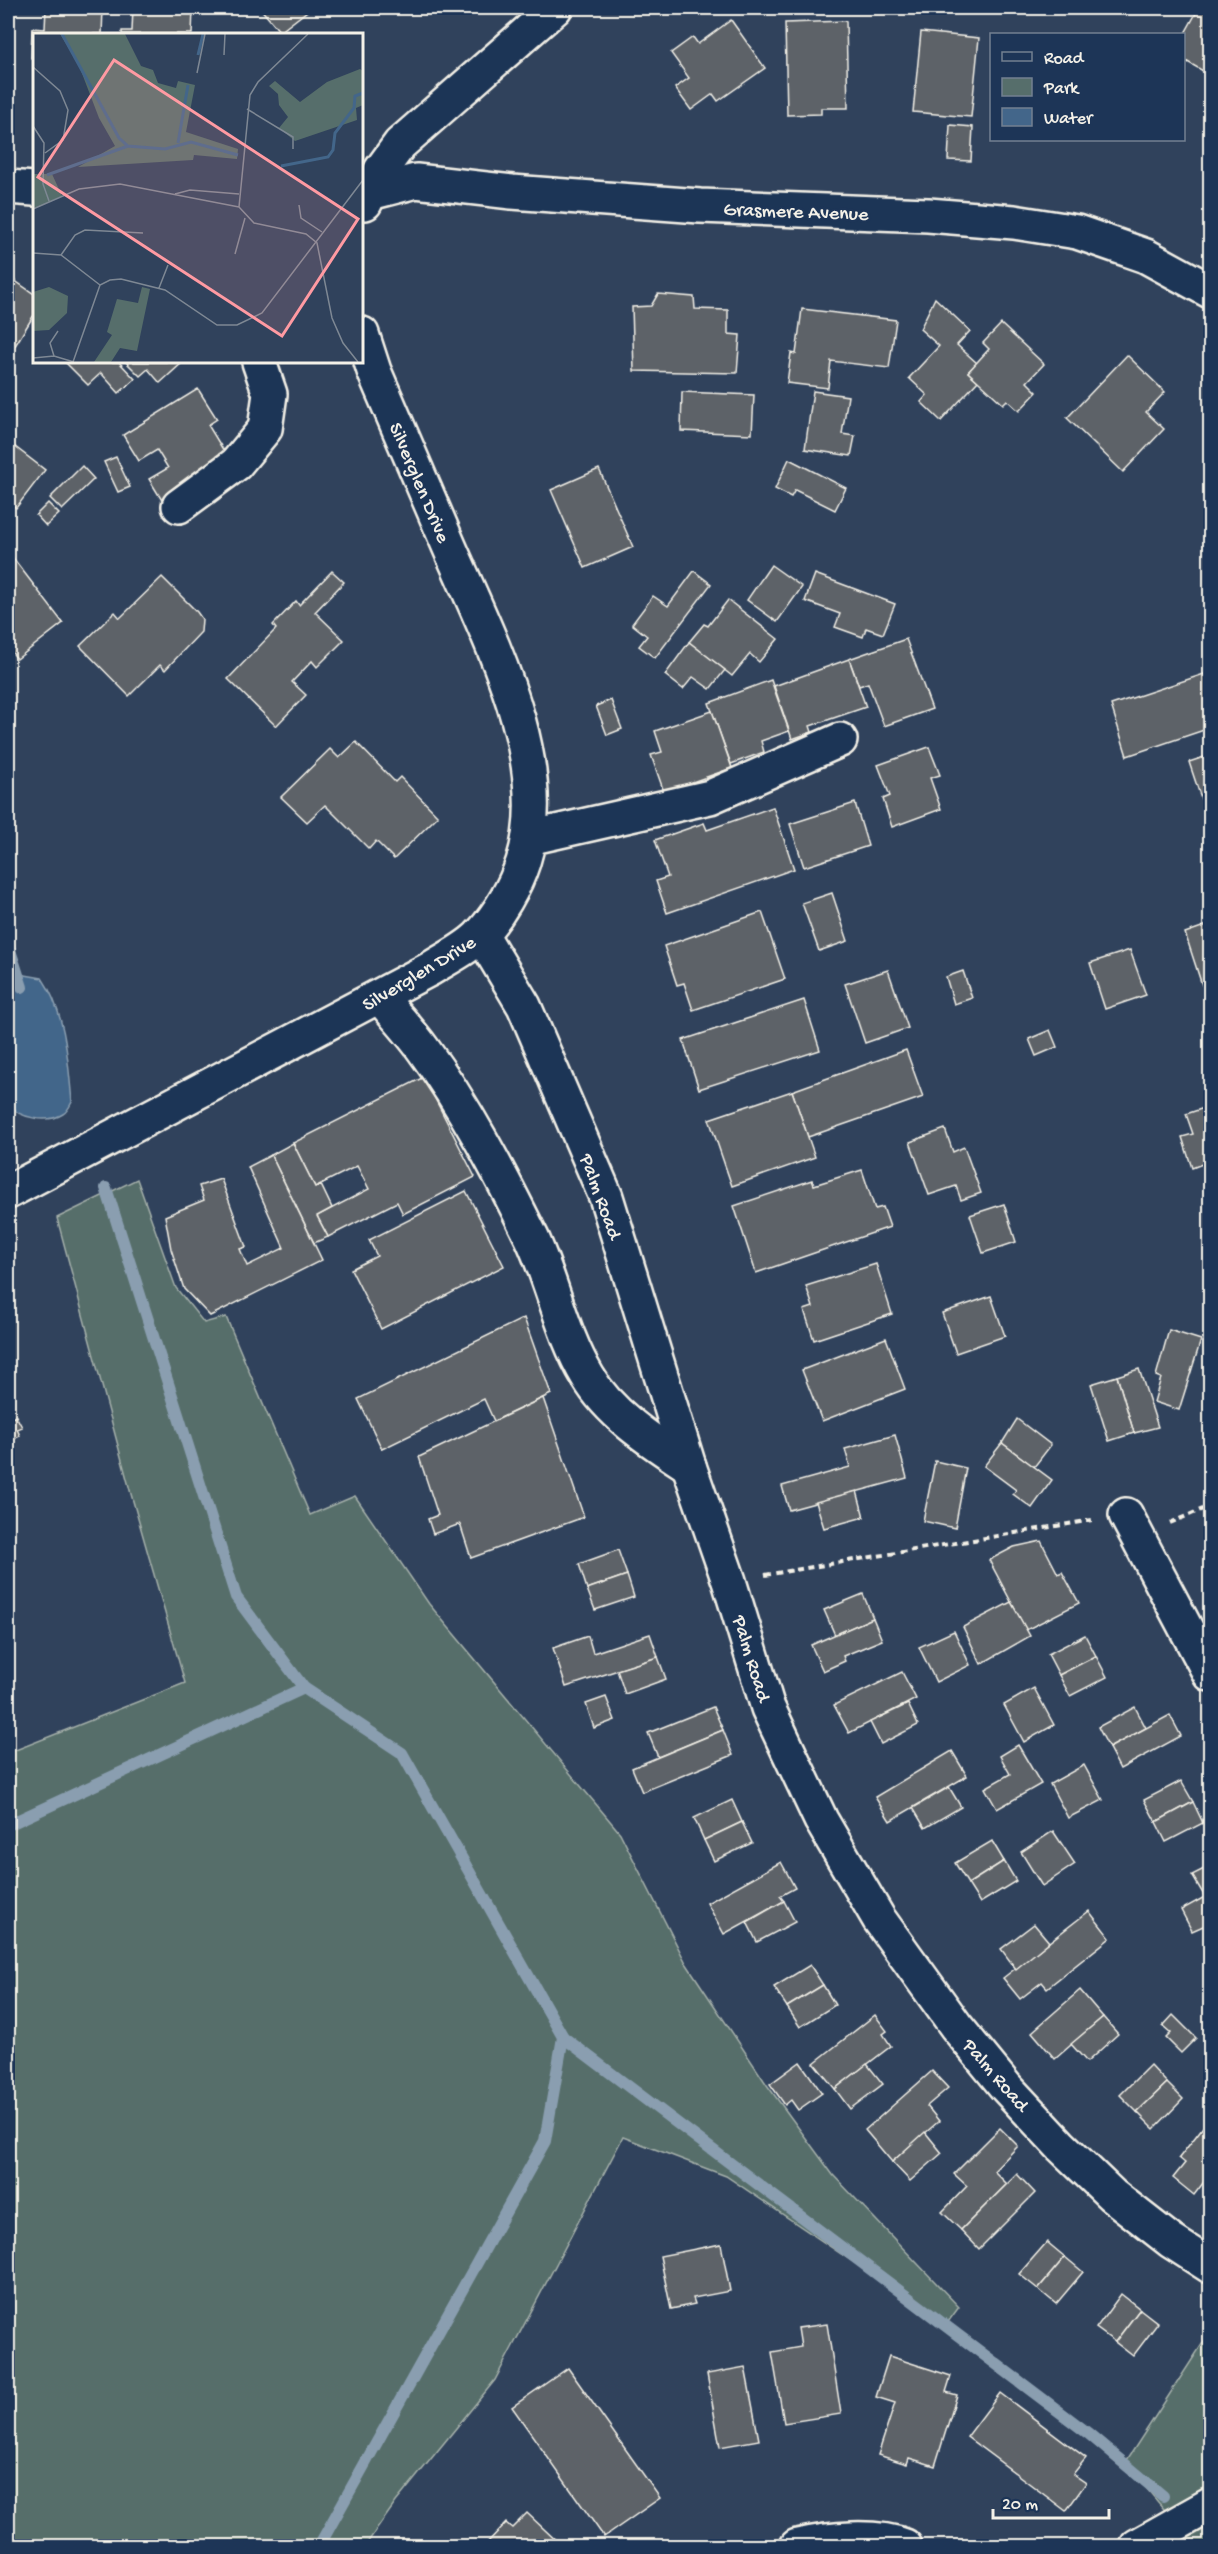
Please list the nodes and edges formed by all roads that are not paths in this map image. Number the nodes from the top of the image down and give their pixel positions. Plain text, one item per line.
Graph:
1 (555, 8) edge
2 (8, 187) edge
3 (33, 189) edge
4 (364, 200) edge
5 (1210, 291) edge
6 (363, 337) edge
7 (259, 363) edge
8 (179, 506) dead end
9 (840, 740) dead end
10 (529, 837) junction
11 (481, 934) junction
12 (380, 997) junction
13 (8, 1192) edge
14 (689, 1466) junction
15 (1126, 1515) road end
16 (1210, 1674) edge
17 (1210, 2266) edge
18 (1210, 2505) edge
19 (797, 2547) edge
20 (905, 2547) edge
21 (1137, 2547) edge

1 - 4 street
2 - 3 street
4 - 5 street, Grasmere Avenue
6 - 10 street, Silverglen Drive
7 - 8 street
9 - 10 street
10 - 11 street, Silverglen Drive
11 - 12 street, Silverglen Drive
11 - 14 street, Palm Road
12 - 13 street, Silverglen Drive
12 - 14 street
14 - 17 street, Palm Road
15 - 16 street
18 - 21 street
19 - 20 street

